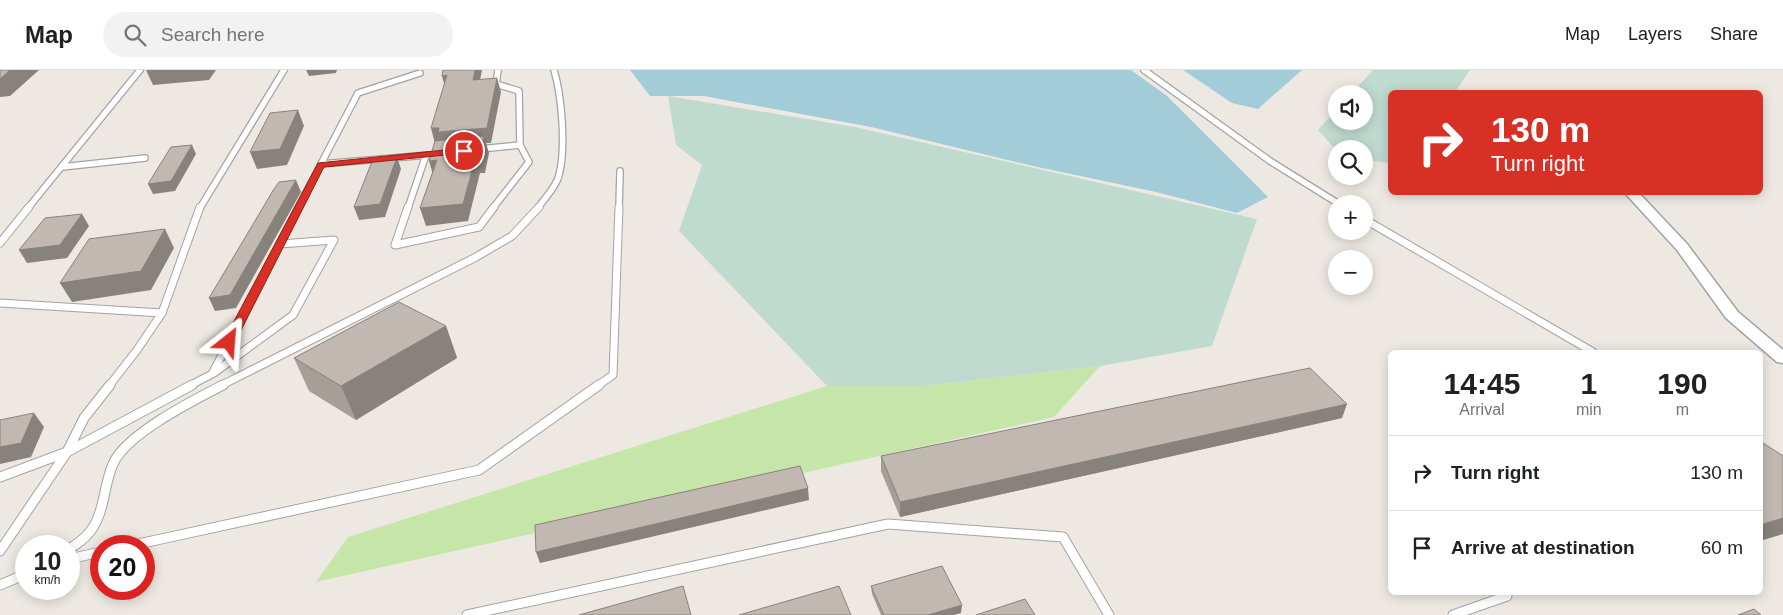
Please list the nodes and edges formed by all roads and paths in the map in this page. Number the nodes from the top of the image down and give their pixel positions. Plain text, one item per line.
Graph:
1 (140, 70) edge
2 (284, 70) edge
3 (498, 70) edge
4 (554, 70) edge
5 (1144, 70) edge
6 (420, 74) dead end
7 (520, 145) junction
8 (473, 150) edge
9 (435, 154) edge
10 (426, 155) junction
11 (145, 158) dead end
12 (321, 164) junction
13 (62, 167) junction
14 (620, 172) dead end
15 (1633, 195) edge
16 (1328, 198) edge
17 (1373, 224) edge
18 (0, 243) edge
19 (280, 244) junction
20 (0, 303) edge
21 (162, 314) junction
22 (1590, 350) edge
23 (1783, 358) edge
24 (212, 374) junction
25 (67, 452) junction
26 (0, 477) edge
27 (155, 540) edge
28 (80, 541) edge
29 (0, 552) edge
30 (15, 579) edge
31 (0, 585) edge
32 (1507, 596) dead end
33 (467, 615) edge
34 (1109, 615) edge
35 (1452, 615) edge

1 - 13 lane
2 - 21 lane
3 - 7 lane
4 - 28 lane
5 - 16 lane
6 - 12 lane
7 - 8 lane
7 - 10 lane
9 - 10 lane
10 - 12 lane
11 - 13 lane
12 - 19 lane
13 - 18 lane
14 - 27 lane
15 - 23 street
17 - 22 lane
19 - 24 lane
19 - 24 lane
20 - 21 lane
21 - 25 lane
24 - 25 lane
25 - 26 lane
25 - 29 lane
30 - 31 lane
32 - 35 lane
33 - 34 lane

